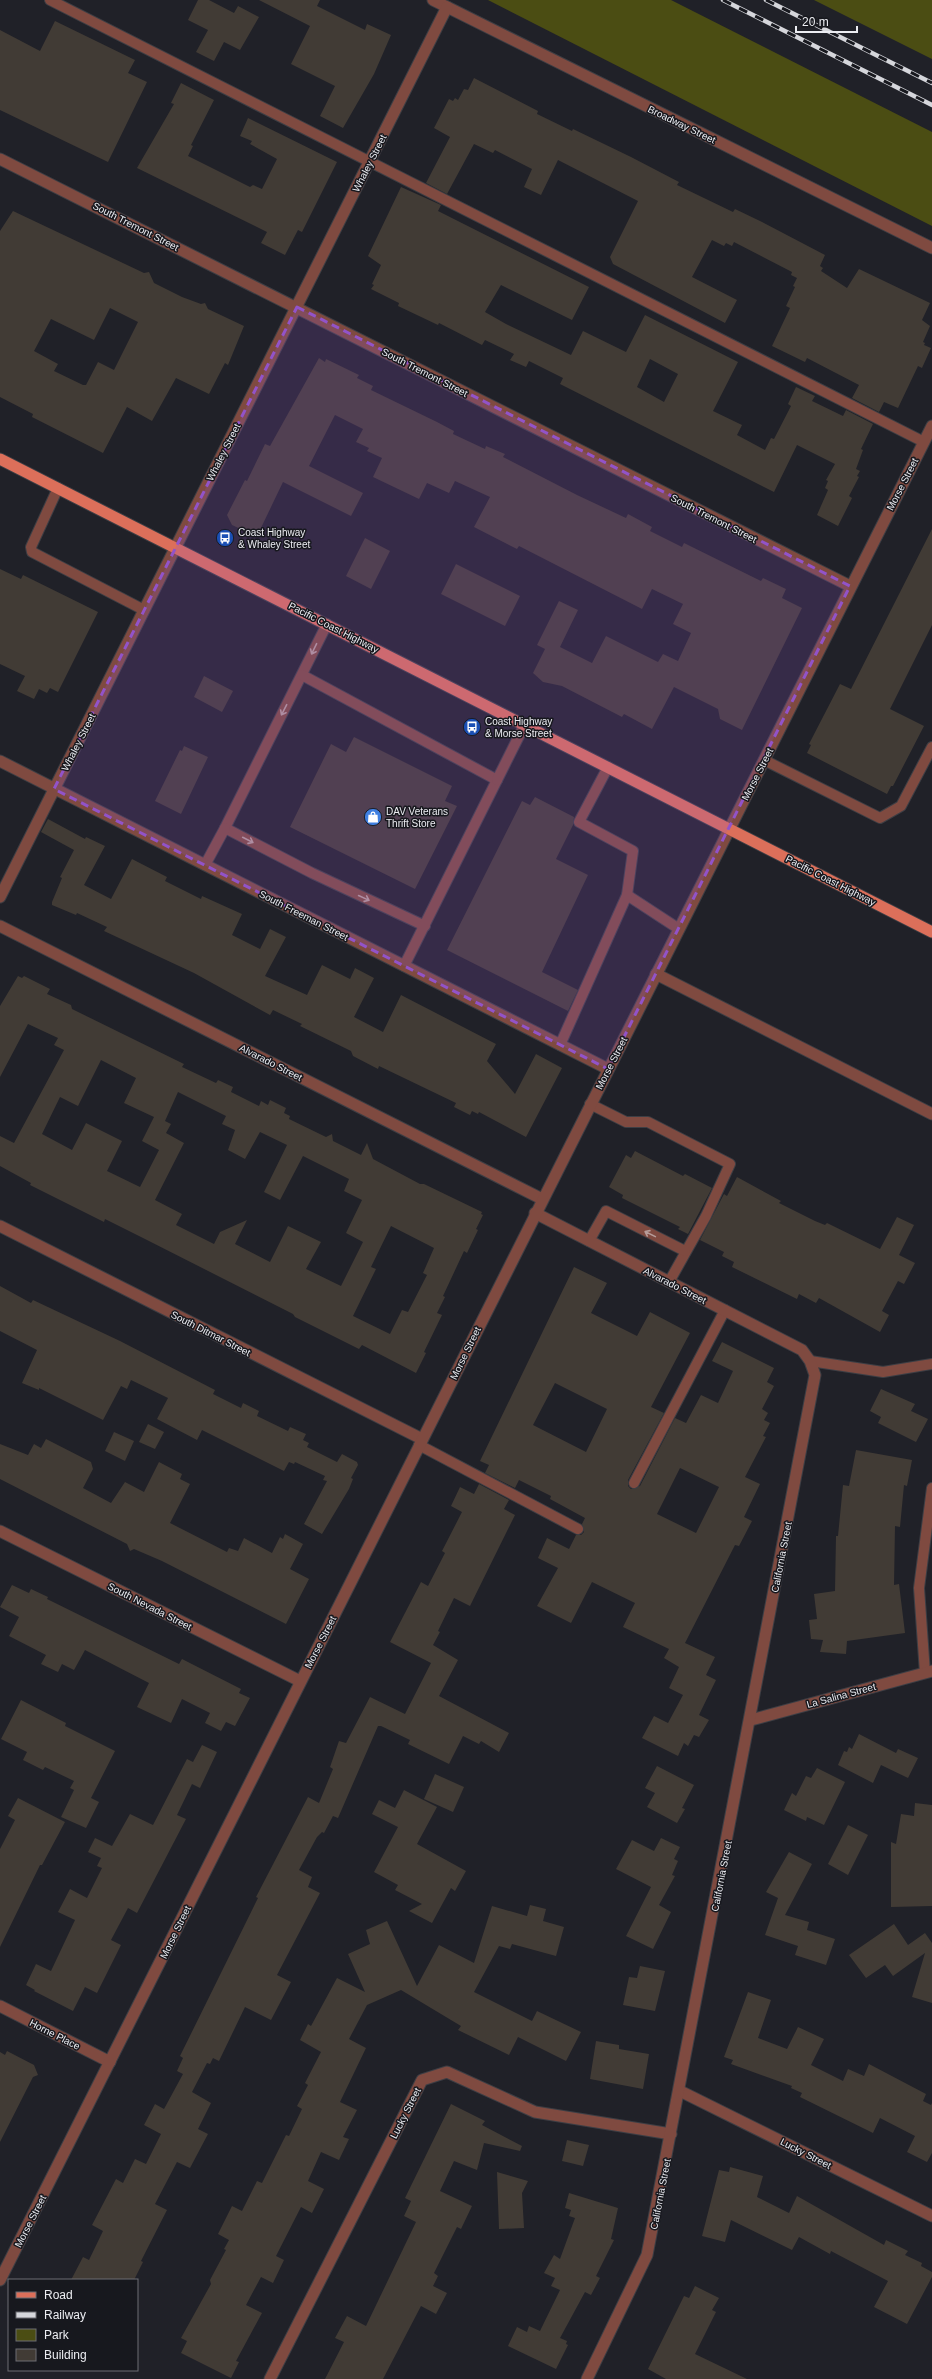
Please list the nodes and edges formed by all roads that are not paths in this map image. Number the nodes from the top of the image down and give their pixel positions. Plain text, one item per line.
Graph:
1 (50, 0) edge
2 (433, 0) edge
3 (447, 7) junction
4 (0, 159) edge
5 (369, 163) junction
6 (932, 248) edge
7 (296, 307) junction
8 (932, 426) edge
9 (924, 442) junction
10 (0, 459) edge
11 (58, 488) junction
12 (176, 547) junction
13 (850, 586) junction
14 (144, 610) junction
15 (327, 624) junction
16 (302, 675) junction
17 (525, 724) junction
18 (932, 747) edge
19 (764, 760) junction
20 (0, 761) edge
21 (608, 767) junction
22 (497, 780) junction
23 (54, 789) junction
24 (225, 828) junction
25 (730, 828) junction
26 (205, 865) junction
27 (627, 895) junction
28 (0, 897) edge
29 (0, 926) edge
30 (425, 926) junction
31 (679, 929) junction
32 (932, 932) edge
33 (404, 966) junction
34 (656, 974) junction
35 (560, 1045) junction
36 (608, 1069) junction
37 (590, 1104) junction
38 (932, 1114) edge
39 (542, 1199) junction
40 (535, 1213) junction
41 (0, 1226) edge
42 (589, 1241) junction
43 (685, 1251) junction
44 (669, 1282) junction
45 (725, 1310) junction
46 (810, 1361) junction
47 (932, 1364) edge
48 (421, 1442) junction
49 (634, 1483) dead end
50 (932, 1488) edge
51 (578, 1529) dead end
52 (0, 1531) edge
53 (928, 1672) edge
54 (300, 1681) junction
55 (751, 1720) junction
56 (0, 2006) edge
57 (110, 2062) junction
58 (680, 2091) junction
59 (672, 2134) junction
60 (932, 2216) edge
61 (0, 2280) edge
62 (270, 2379) edge
63 (587, 2379) edge

1 - 5 lane
2 - 3 street, Broadway Street
3 - 5 street, Whaley Street
3 - 6 street, Broadway Street
4 - 7 street, South Tremont Street
5 - 7 street, Whaley Street
5 - 9 lane
7 - 12 street, Whaley Street
7 - 13 street, South Tremont Street
8 - 9 street, Morse Street
9 - 13 street, Morse Street
10 - 11 main road, Pacific Coast Highway
11 - 12 main road, Pacific Coast Highway
11 - 14 lane
12 - 14 street, Whaley Street
12 - 15 main road, Pacific Coast Highway
13 - 19 street, Morse Street
14 - 23 street, Whaley Street
15 -> 16 lane
15 - 17 main road, Pacific Coast Highway
16 - 22 lane
16 -> 24 lane
17 - 21 main road, Pacific Coast Highway
17 - 22 lane
18 - 19 lane
19 - 25 street, Morse Street
20 - 23 street, South Freeman Street
21 - 25 main road, Pacific Coast Highway
21 - 27 lane
22 - 30 lane
23 - 26 street, South Freeman Street
23 - 28 street, Whaley Street
24 - 26 lane
24 -> 30 lane
25 - 31 street, Morse Street
25 - 32 main road, Pacific Coast Highway
26 - 33 street, South Freeman Street
27 - 31 lane
27 - 35 lane
29 - 39 street, Alvarado Street
30 - 33 lane
31 - 34 street, Morse Street
33 - 35 street, South Freeman Street
34 - 36 street, Morse Street
34 - 38 street
35 - 36 street, South Freeman Street
36 - 37 street, Morse Street
37 - 39 street, Morse Street
37 - 43 lane
39 - 40 street, Morse Street
40 - 42 street, Alvarado Street
40 - 48 street, Morse Street
41 - 48 street, South Ditmar Street
43 -> 42 lane
42 - 44 street, Alvarado Street
43 - 44 lane
44 - 45 street, Alvarado Street
45 - 46 street, Alvarado Street
45 - 49 lane
46 - 47 lane
46 - 55 street, California Street
48 - 51 lane
48 - 54 street, Morse Street
50 - 53 lane
52 - 54 street, South Nevada Street
53 - 55 street, La Salina Street
54 - 57 street, Morse Street
55 - 58 street, California Street
56 - 57 street, Horne Place
57 - 61 street, Morse Street
58 - 59 street, California Street
58 - 60 street, Lucky Street
59 - 62 street, Lucky Street
59 - 63 street, California Street

